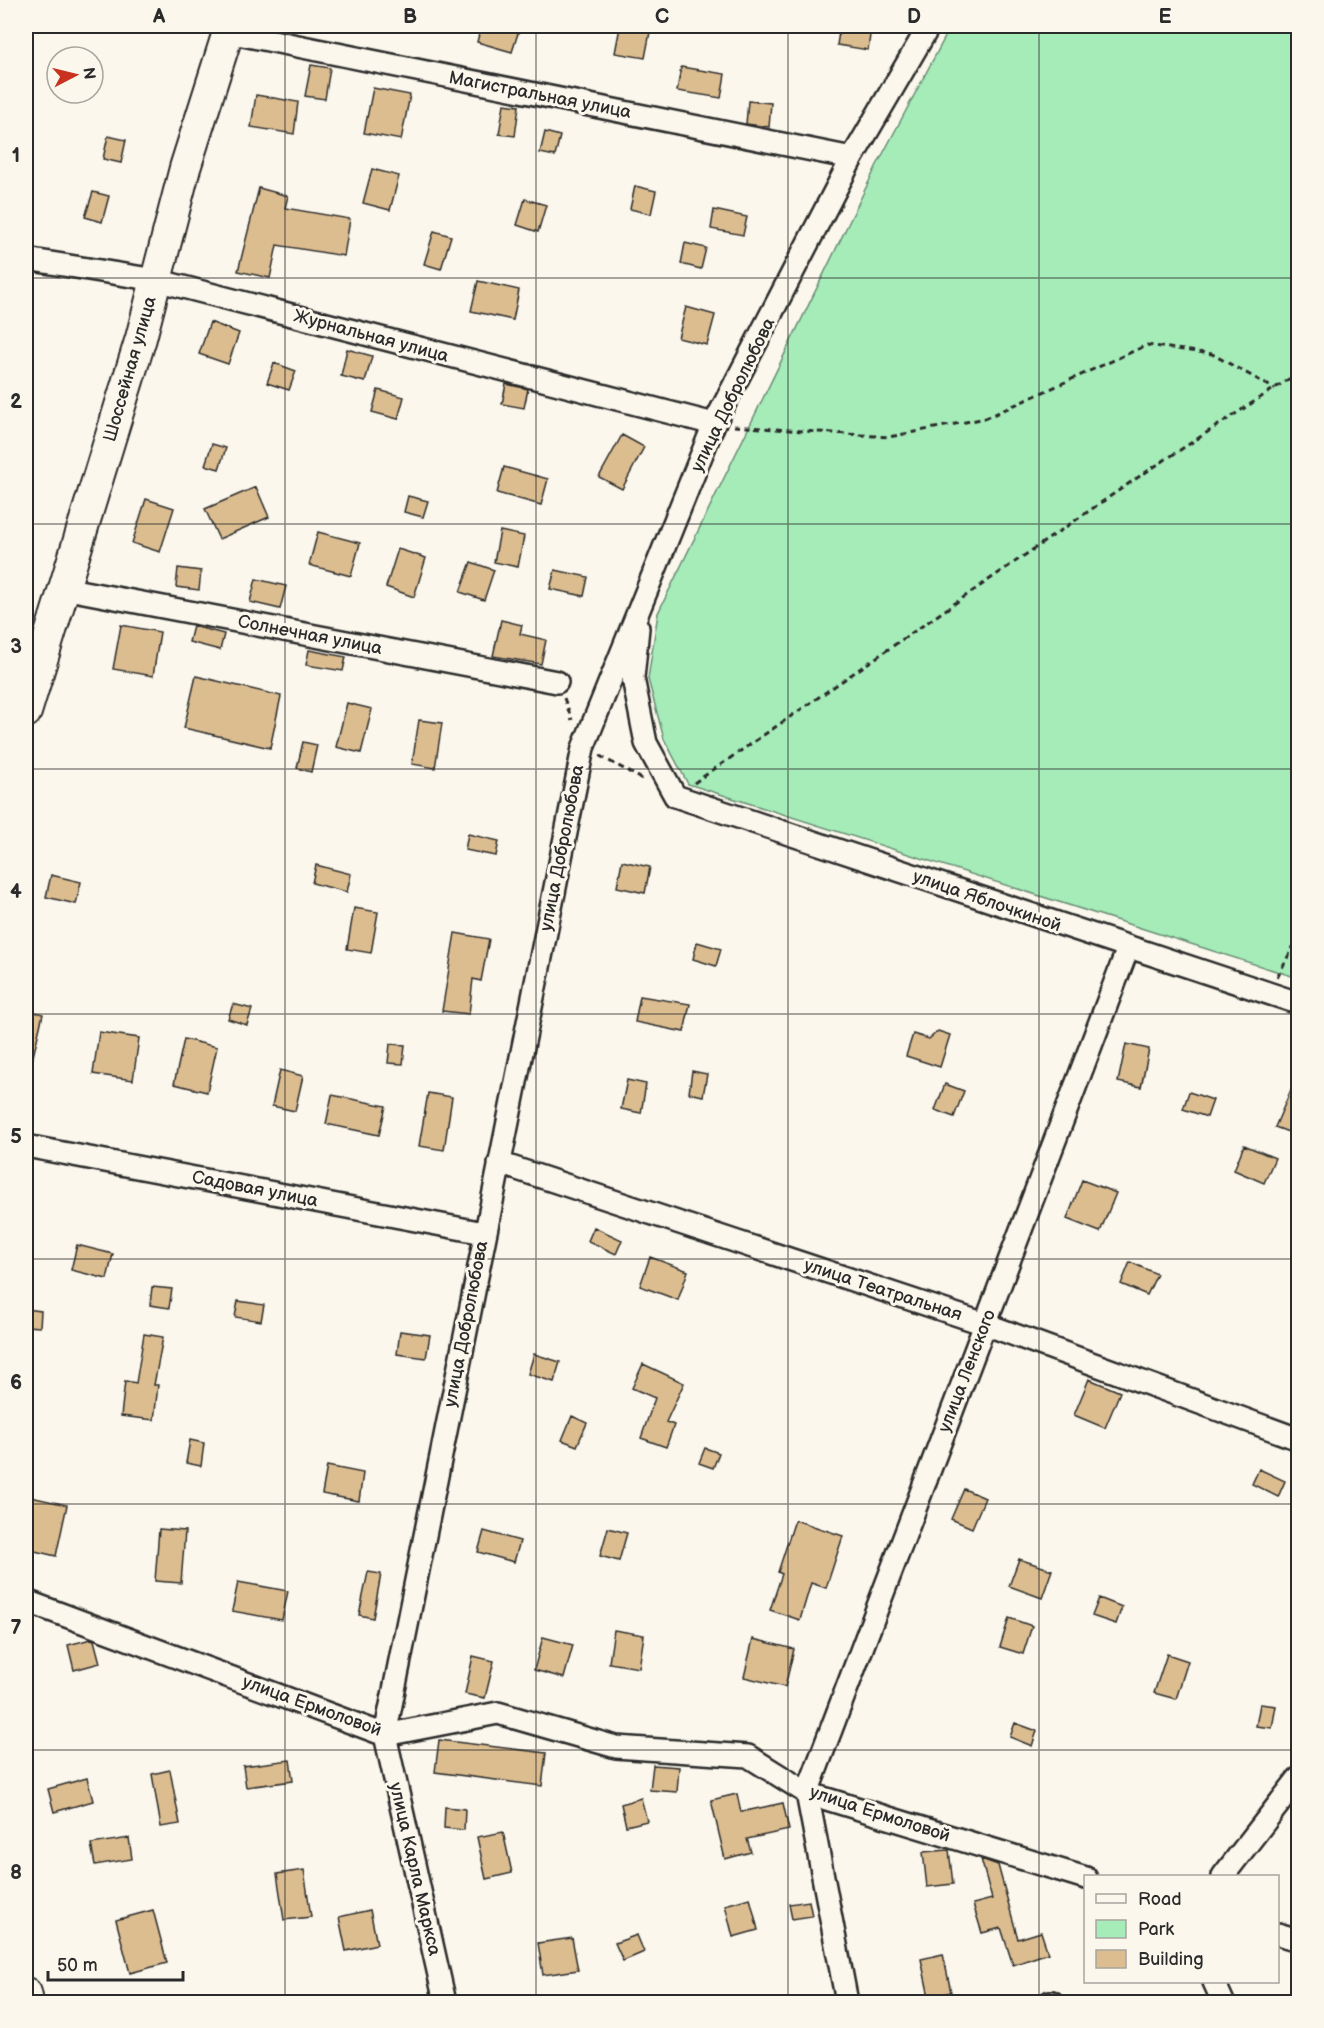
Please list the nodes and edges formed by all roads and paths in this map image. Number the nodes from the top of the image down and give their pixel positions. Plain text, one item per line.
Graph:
1 (929, 26) edge
2 (229, 29) edge
3 (852, 158) junction
4 (26, 259) edge
5 (156, 280) junction
6 (1299, 373) edge
7 (1275, 389) junction
8 (714, 424) junction
9 (63, 588) junction
10 (639, 606) junction
11 (30, 679) edge
12 (557, 682) dead end
13 (26, 712) edge
14 (675, 796) junction
15 (1299, 938) edge
16 (1128, 948) junction
17 (1269, 992) junction
18 (1299, 1003) edge
19 (26, 1146) edge
20 (499, 1163) junction
21 (484, 1233) junction
22 (985, 1324) junction
23 (1299, 1439) edge
24 (26, 1601) edge
25 (385, 1735) junction
26 (1299, 1779) edge
27 (807, 1793) junction
28 (1224, 1875) edge
29 (1084, 1877) edge
30 (1279, 1934) edge
31 (1299, 1940) edge
32 (1214, 1983) edge
33 (26, 1993) edge
34 (28, 2002) edge
35 (445, 2002) edge
36 (847, 2002) edge
37 (1223, 2002) edge

1 - 3 street, улица Добролюбова
2 - 3 street, Магистральная улица
2 - 5 main road, Шоссейная улица
3 - 8 street, улица Добролюбова
4 - 5 street, Журнальная улица
5 - 8 street, Журнальная улица
5 - 9 main road, Шоссейная улица
6 - 7 path
7 - 8 path
7 - 14 path
8 - 10 street, улица Добролюбова
9 - 11 main road, Шоссейная улица
9 - 12 street, Солнечная улица
10 - 14 street
10 - 20 street, улица Добролюбова
11 - 13 main road, Шоссейная улица
14 - 16 street, улица Яблочкиной
15 - 17 path
16 - 17 street, улица Яблочкиной
16 - 22 street, улица Ленского
17 - 18 street, улица Яблочкиной
19 - 21 street, Садовая улица
20 - 21 street, улица Добролюбова
20 - 22 street, улица Театральная
21 - 25 street, улица Добролюбова
22 - 23 street, улица Театральная
22 - 27 street, улица Ленского
24 - 25 street, улица Ермоловой
25 - 27 street, улица Ермоловой
25 - 35 street, улица Карла Маркса
26 - 28 street
27 - 29 street, улица Ермоловой
27 - 36 street
30 - 31 street
32 - 37 street
33 - 34 main road

